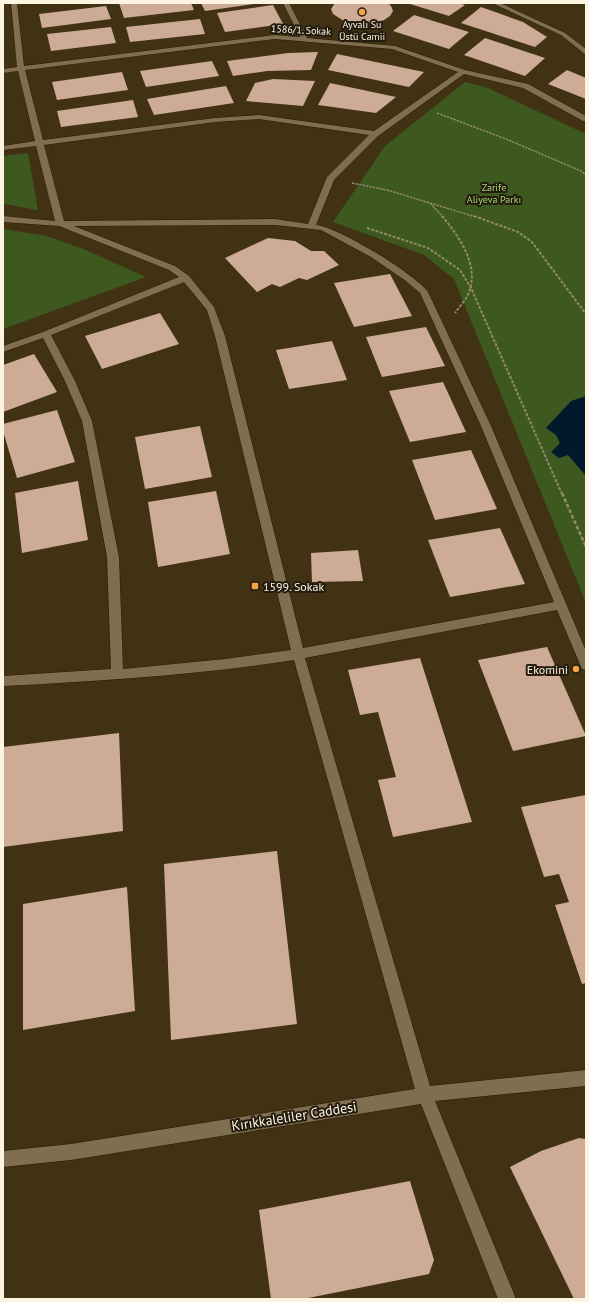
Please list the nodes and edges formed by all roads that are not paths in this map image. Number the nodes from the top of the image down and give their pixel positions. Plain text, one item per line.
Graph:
1 (13, 3) edge
2 (286, 3) edge
3 (495, 3) edge
4 (304, 39) junction
5 (586, 53) edge
6 (21, 69) junction
7 (3, 71) edge
8 (463, 72) junction
9 (586, 119) edge
10 (375, 134) junction
11 (40, 143) junction
12 (3, 148) edge
13 (3, 219) edge
14 (60, 224) junction
15 (311, 227) junction
16 (186, 278) junction
17 (46, 334) junction
18 (3, 349) edge
19 (560, 605) junction
20 (582, 646) edge
21 (298, 654) junction
22 (586, 665) edge
23 (117, 675) junction
24 (3, 681) edge
25 (586, 1078) edge
26 (425, 1095) junction
27 (3, 1159) edge
28 (507, 1299) edge

1 - 6 street
2 - 4 street
3 - 5 street
4 - 6 street, 1586/1. Sokak
4 - 8 street, 1586/1. Sokak
6 - 7 street, 1586/1. Sokak
6 - 11 street
8 - 9 street, 1586/1. Sokak
8 - 10 street
10 - 11 street
10 - 15 street
11 - 12 street
11 - 14 street
13 - 14 street
14 - 15 street
14 - 16 street
15 - 19 street
16 - 17 street
16 - 21 street
17 - 18 street
17 - 23 street
19 - 20 street
19 - 21 street
20 - 22 street
21 - 23 street
21 - 26 street
23 - 24 street
25 - 26 street, Kırıkkaleliler Caddesi
26 - 27 street, Kırıkkaleliler Caddesi
26 - 28 street

